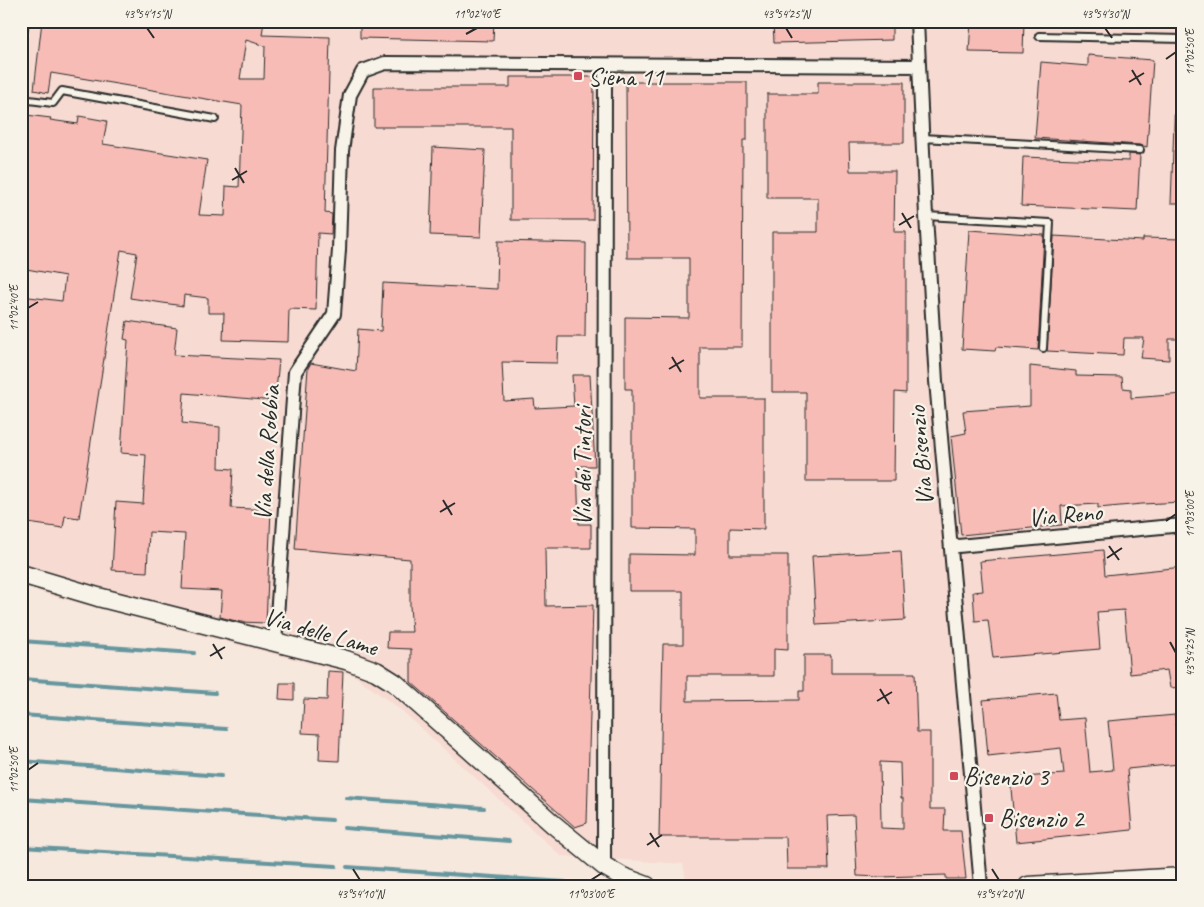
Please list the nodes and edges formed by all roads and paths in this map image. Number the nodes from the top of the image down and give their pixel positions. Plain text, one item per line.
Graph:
1 (25, 21) edge
2 (918, 21) edge
3 (1039, 36) dead end
4 (1183, 39) edge
5 (21, 45) edge
6 (605, 65) junction
7 (919, 66) junction
8 (21, 99) edge
9 (215, 119) dead end
10 (922, 138) junction
11 (1140, 150) dead end
12 (926, 216) junction
13 (1043, 348) dead end
14 (1183, 525) edge
15 (951, 546) junction
16 (21, 574) edge
17 (275, 643) junction
18 (604, 866) junction
19 (1183, 877) edge
20 (647, 886) edge
21 (982, 886) edge
22 (1037, 886) edge

1 - 5 lane
2 - 7 street, Via Bisenzio
3 - 4 lane
6 - 7 street
6 - 17 street, Via della Robbia
6 - 18 street, Via dei Tintori
7 - 10 street, Via Bisenzio
8 - 9 lane
10 - 11 lane
10 - 12 street, Via Bisenzio
12 - 13 lane
12 - 15 street, Via Bisenzio
14 - 15 street, Via Reno
15 - 21 street, Via Bisenzio
16 - 17 street, Via delle Lame
17 - 18 street, Via delle Lame
18 - 20 street, Via delle Lame
19 - 22 street

